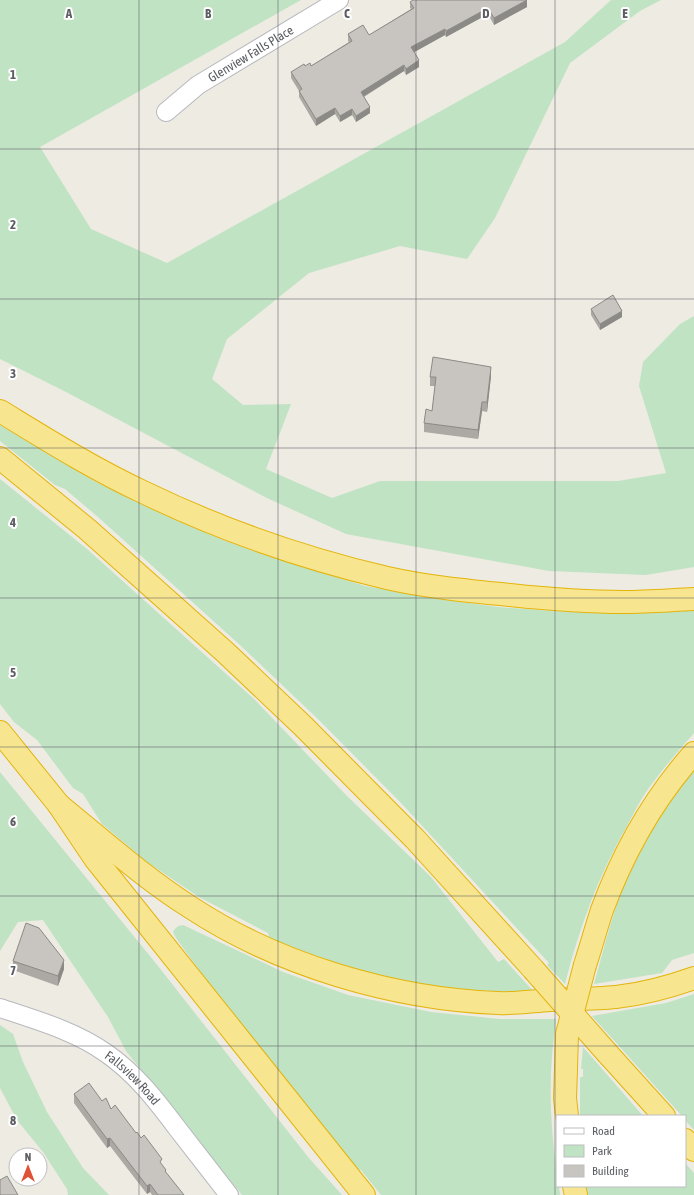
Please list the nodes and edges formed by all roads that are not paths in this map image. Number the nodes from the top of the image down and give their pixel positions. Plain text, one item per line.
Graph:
1 (339, 0) edge
2 (166, 112) dead end
3 (0, 411) edge
4 (0, 458) edge
5 (694, 599) edge
6 (0, 732) edge
7 (694, 753) edge
8 (59, 805) junction
9 (694, 978) edge
10 (0, 1008) edge
11 (567, 1115) edge
12 (663, 1115) edge
13 (686, 1141) edge
14 (694, 1150) edge
15 (229, 1195) edge
16 (364, 1195) edge

1 - 2 street, Glenview Falls Place
3 - 5 highway
4 - 12 highway, bridge
6 - 8 highway
7 - 11 highway, bridge
8 - 9 highway
8 - 16 highway
10 - 15 street, Fallsview Road
13 - 14 highway

